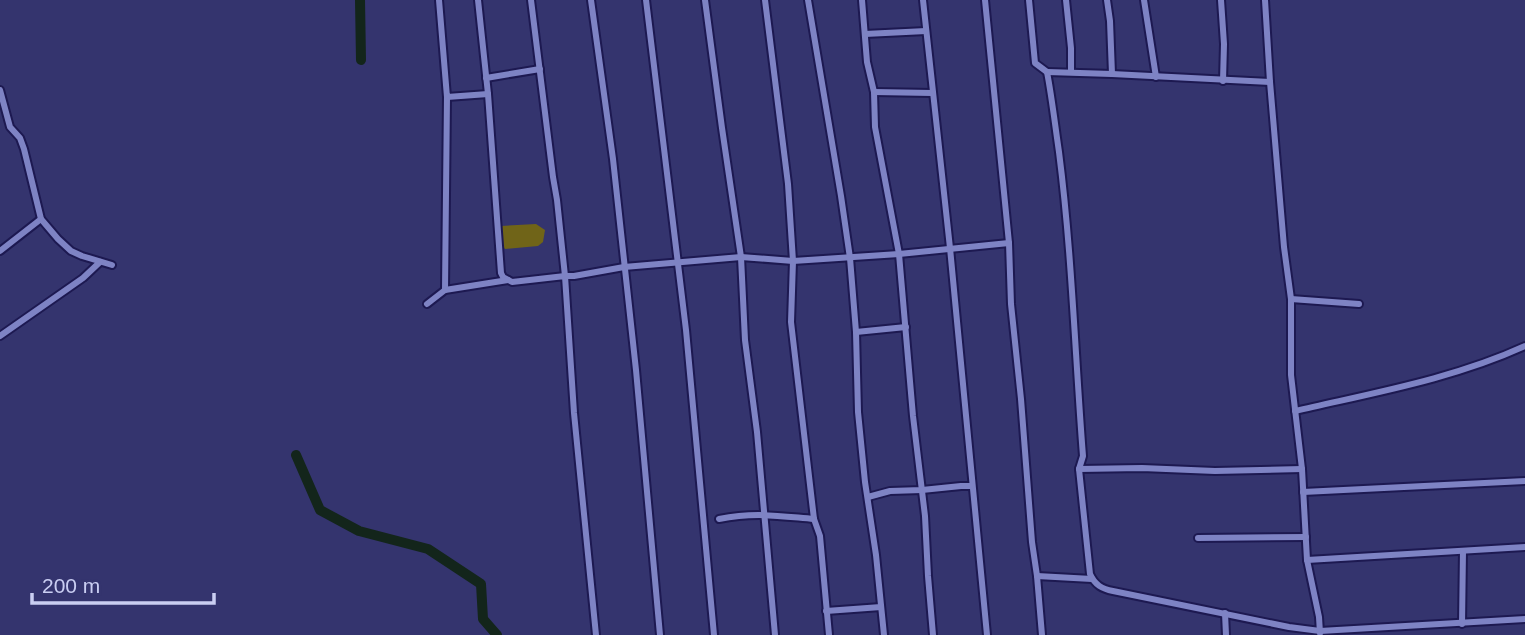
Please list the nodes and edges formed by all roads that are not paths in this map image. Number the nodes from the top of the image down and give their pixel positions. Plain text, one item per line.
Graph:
1 (439, 0) edge
2 (478, 0) edge
3 (531, 0) edge
4 (591, 0) edge
5 (646, 0) edge
6 (705, 0) edge
7 (765, 0) edge
8 (808, 0) edge
9 (862, 0) edge
10 (923, 0) edge
11 (985, 0) edge
12 (1029, 0) edge
13 (1066, 0) edge
14 (1107, 0) edge
15 (1144, 0) edge
16 (1221, 0) edge
17 (1265, 0) edge
18 (926, 31) junction
19 (865, 34) junction
20 (540, 69) junction
21 (1046, 72) junction
22 (1071, 72) junction
23 (1112, 74) junction
24 (1156, 77) junction
25 (486, 78) junction
26 (1223, 81) junction
27 (1270, 82) junction
28 (0, 90) edge
29 (874, 92) junction
30 (932, 93) junction
31 (488, 94) junction
32 (447, 97) junction
33 (41, 219) junction
34 (1009, 243) junction
35 (950, 248) junction
36 (0, 251) edge
37 (899, 254) junction
38 (741, 257) junction
39 (850, 258) junction
40 (793, 261) junction
41 (100, 262) junction
42 (677, 262) junction
43 (112, 265) dead end
44 (624, 267) junction
45 (565, 276) junction
46 (508, 280) junction
47 (445, 290) junction
48 (1291, 299) junction
49 (427, 304) dead end
50 (1359, 304) dead end
51 (906, 327) junction
52 (856, 332) junction
53 (0, 336) edge
54 (1525, 346) edge
55 (1295, 411) junction
56 (1079, 469) junction
57 (1301, 469) junction
58 (1525, 481) edge
59 (972, 486) junction
60 (922, 490) junction
61 (1303, 492) junction
62 (868, 497) junction
63 (764, 514) junction
64 (719, 519) dead end
65 (814, 519) junction
66 (1306, 537) junction
67 (1198, 538) dead end
68 (1525, 547) edge
69 (1463, 551) junction
70 (1307, 559) junction
71 (1037, 576) junction
72 (1092, 579) junction
73 (881, 607) junction
74 (826, 611) junction
75 (1225, 613) junction
76 (1525, 619) edge
77 (1462, 624) junction
78 (1320, 633) edge
79 (597, 635) edge
80 (660, 635) edge
81 (714, 635) edge
82 (775, 635) edge
83 (829, 635) edge
84 (884, 635) edge
85 (933, 635) edge
86 (987, 635) edge
87 (1042, 635) edge
88 (1226, 635) edge

1 - 32 street
2 - 25 street
3 - 20 street
4 - 44 street
5 - 42 street
6 - 38 street
7 - 40 street
8 - 39 street
9 - 19 street
10 - 18 street
11 - 34 street
12 - 21 street
13 - 22 street
14 - 23 street
15 - 24 street
16 - 26 street
17 - 27 street
18 - 19 street
18 - 30 street
19 - 29 street
20 - 25 street
20 - 45 street
21 - 22 street
21 - 56 street
22 - 23 street
23 - 24 street
24 - 26 street
25 - 31 street
26 - 27 street
27 - 48 street
28 - 33 street
29 - 30 street
29 - 37 street
30 - 35 street
31 - 32 street
31 - 46 street
32 - 47 street
33 - 36 street
33 - 41 street
34 - 35 street
34 - 71 street
35 - 37 street
35 - 59 street
37 - 39 street
37 - 51 street
38 - 40 street
38 - 42 street
38 - 63 street
39 - 40 street
39 - 52 street
40 - 65 street
41 - 43 street
41 - 53 street
42 - 44 street
42 - 81 street
44 - 45 street
44 - 80 street
45 - 46 street
45 - 79 street
46 - 47 street
47 - 49 street
48 - 50 street
48 - 55 street
51 - 52 street
51 - 60 street
52 - 62 street
54 - 55 street
55 - 57 street
56 - 57 street
56 - 72 street
57 - 61 street
58 - 61 street
59 - 60 street
59 - 86 street
60 - 62 street
60 - 85 street
61 - 66 street
62 - 73 street
63 - 64 street
63 - 65 street
63 - 82 street
65 - 74 street
66 - 67 street
66 - 70 street
68 - 69 street
69 - 70 street
69 - 77 street
70 - 78 street
71 - 72 street
71 - 87 street
72 - 75 street
73 - 74 street
73 - 84 street
74 - 83 street
75 - 78 street
75 - 88 street
76 - 77 street
77 - 78 street

